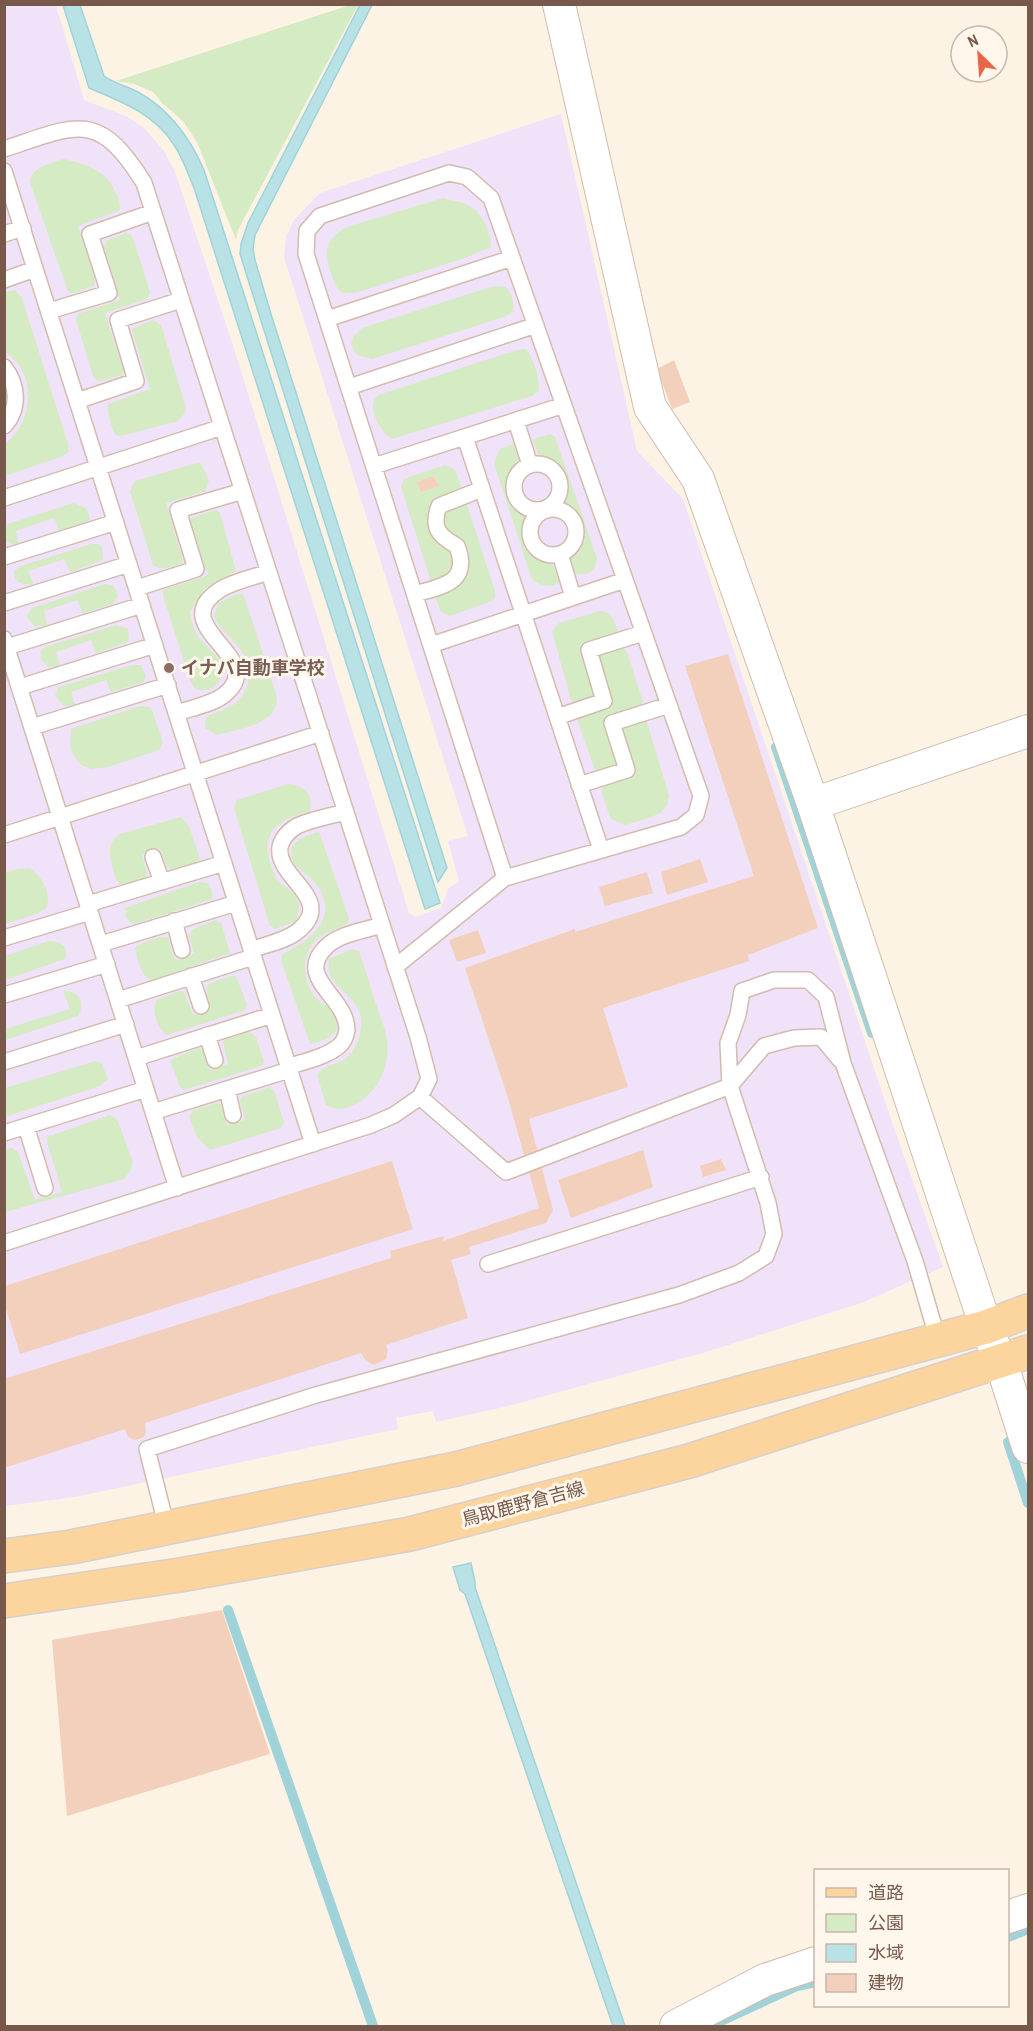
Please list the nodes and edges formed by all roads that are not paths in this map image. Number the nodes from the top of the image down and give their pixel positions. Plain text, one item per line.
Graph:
1 (559, 4) edge
2 (4, 148) edge
3 (4, 171) edge
4 (153, 212) junction
5 (23, 228) junction
6 (4, 234) edge
7 (512, 258) junction
8 (35, 269) junction
9 (4, 280) edge
10 (181, 300) junction
11 (49, 311) junction
12 (327, 319) junction
13 (536, 326) junction
14 (4, 367) edge
15 (349, 387) junction
16 (77, 400) junction
17 (564, 405) junction
18 (516, 421) junction
19 (4, 426) edge
20 (222, 427) junction
21 (465, 437) junction
22 (530, 465) junction
23 (374, 466) junction
24 (98, 467) junction
25 (482, 489) junction
26 (243, 491) junction
27 (4, 498) edge
28 (545, 510) junction
29 (116, 522) junction
30 (560, 554) junction
31 (4, 557) edge
32 (129, 564) junction
33 (269, 572) junction
34 (625, 580) junction
35 (137, 588) junction
36 (415, 594) junction
37 (573, 597) junction
38 (4, 603) edge
39 (142, 605) junction
40 (523, 614) junction
41 (643, 633) junction
42 (154, 645) junction
43 (431, 645) junction
44 (6, 648) edge
45 (168, 685) junction
46 (20, 687) junction
47 (669, 705) junction
48 (177, 713) junction
49 (557, 717) junction
50 (32, 727) junction
51 (1029, 731) edge
52 (321, 733) junction
53 (196, 774) junction
54 (579, 785) junction
55 (813, 804) junction
56 (346, 812) junction
57 (61, 817) junction
58 (4, 835) edge
59 (601, 850) junction
60 (153, 857) dead end
61 (224, 863) junction
62 (505, 878) junction
63 (162, 882) junction
64 (236, 903) junction
65 (89, 908) junction
66 (174, 921) junction
67 (382, 925) junction
68 (4, 938) edge
69 (101, 944) junction
70 (182, 950) dead end
71 (252, 953) junction
72 (107, 964) junction
73 (395, 966) junction
74 (191, 976) junction
75 (4, 996) edge
76 (118, 1000) junction
77 (201, 1006) dead end
78 (272, 1015) junction
79 (126, 1024) junction
80 (207, 1035) junction
81 (136, 1058) junction
82 (215, 1060) dead end
83 (4, 1062) edge
84 (843, 1063) junction
85 (289, 1068) junction
86 (730, 1086) junction
87 (146, 1089) junction
88 (226, 1089) junction
89 (420, 1097) junction
90 (153, 1112) junction
91 (233, 1115) dead end
92 (26, 1126) junction
93 (4, 1133) edge
94 (313, 1144) junction
95 (760, 1177) junction
96 (45, 1188) dead end
97 (177, 1188) junction
98 (4, 1243) edge
99 (488, 1264) dead end
100 (1029, 1311) edge
101 (986, 1327) junction
102 (938, 1340) junction
103 (1015, 1357) edge
104 (1029, 1447) edge
105 (167, 1528) junction
106 (4, 1556) edge
107 (4, 1601) edge
108 (1029, 1910) edge
109 (1009, 1917) edge
110 (814, 1964) edge
111 (676, 2026) edge

1 - 55 street
2 - 4 lane
3 - 5 lane
4 - 10 lane
4 - 11 lane
5 - 6 lane
5 - 8 lane
7 - 12 lane
7 - 12 lane
7 - 13 lane
8 - 9 lane
8 - 11 lane
10 - 16 lane
10 - 20 lane
11 - 16 lane
12 - 15 lane
13 - 15 lane
13 - 17 lane
14 - 19 lane
15 - 23 lane
16 - 24 lane
17 - 18 lane
17 - 34 lane
18 - 21 lane
18 - 22 lane
20 - 24 lane
20 - 26 lane
21 - 23 lane
21 - 25 lane
22 - 28 lane
22 - 28 lane
23 - 36 lane
24 - 27 lane
24 - 29 lane
25 - 36 lane
25 - 40 lane
26 - 33 lane
26 - 35 lane
28 - 30 lane
28 - 30 lane
29 - 31 lane
29 - 32 lane
30 - 37 lane
32 - 35 lane
32 - 38 lane
33 - 48 lane
33 - 52 lane
34 - 37 lane
34 - 41 lane
35 - 39 lane
36 - 43 lane
37 - 40 lane
39 - 42 lane
39 - 44 lane
40 - 43 lane
40 - 49 lane
41 - 47 lane
41 - 49 lane
42 - 45 lane
42 - 46 lane
43 - 62 lane
44 - 46 lane
45 - 48 lane
45 - 50 lane
46 - 50 lane
47 - 54 lane
47 - 59 lane
48 - 53 lane
49 - 54 lane
50 - 57 lane
51 - 55 street
52 - 53 lane
52 - 56 lane
53 - 57 lane
53 - 61 lane
54 - 59 lane
55 - 101 street
56 - 67 lane
56 - 71 lane
57 - 58 lane
57 - 65 lane
59 - 62 lane
60 - 63 lane
61 - 63 lane
61 - 64 lane
62 - 73 lane
63 - 65 lane
64 - 66 lane
64 - 71 lane
65 - 68 lane
65 - 69 lane
66 - 69 lane
66 - 70 lane
67 - 73 lane
67 - 85 lane
69 - 72 lane
71 - 74 lane
71 - 78 lane
72 - 75 lane
72 - 76 lane
73 - 89 lane
74 - 76 lane
74 - 77 lane
76 - 79 lane
78 - 80 lane
78 - 85 lane
79 - 81 lane
79 - 83 lane
80 - 81 lane
80 - 82 lane
81 - 87 lane
84 - 86 lane
84 - 86 lane
84 - 102 lane
85 - 88 lane
85 - 94 lane
86 - 89 lane
86 - 95 lane
87 - 90 lane
87 - 92 lane
88 - 90 lane
88 - 91 lane
89 - 94 lane
90 - 97 lane
92 - 93 lane
92 - 96 lane
94 - 97 lane
95 - 99 lane
95 - 105 lane
97 - 98 lane
100 - 101 main road
101 - 102 main road
101 - 103 street
102 - 105 main road
103 - 104 street
103 - 107 main road, 鳥取鹿野倉吉線
105 - 106 main road
108 - 109 street
110 - 111 street

